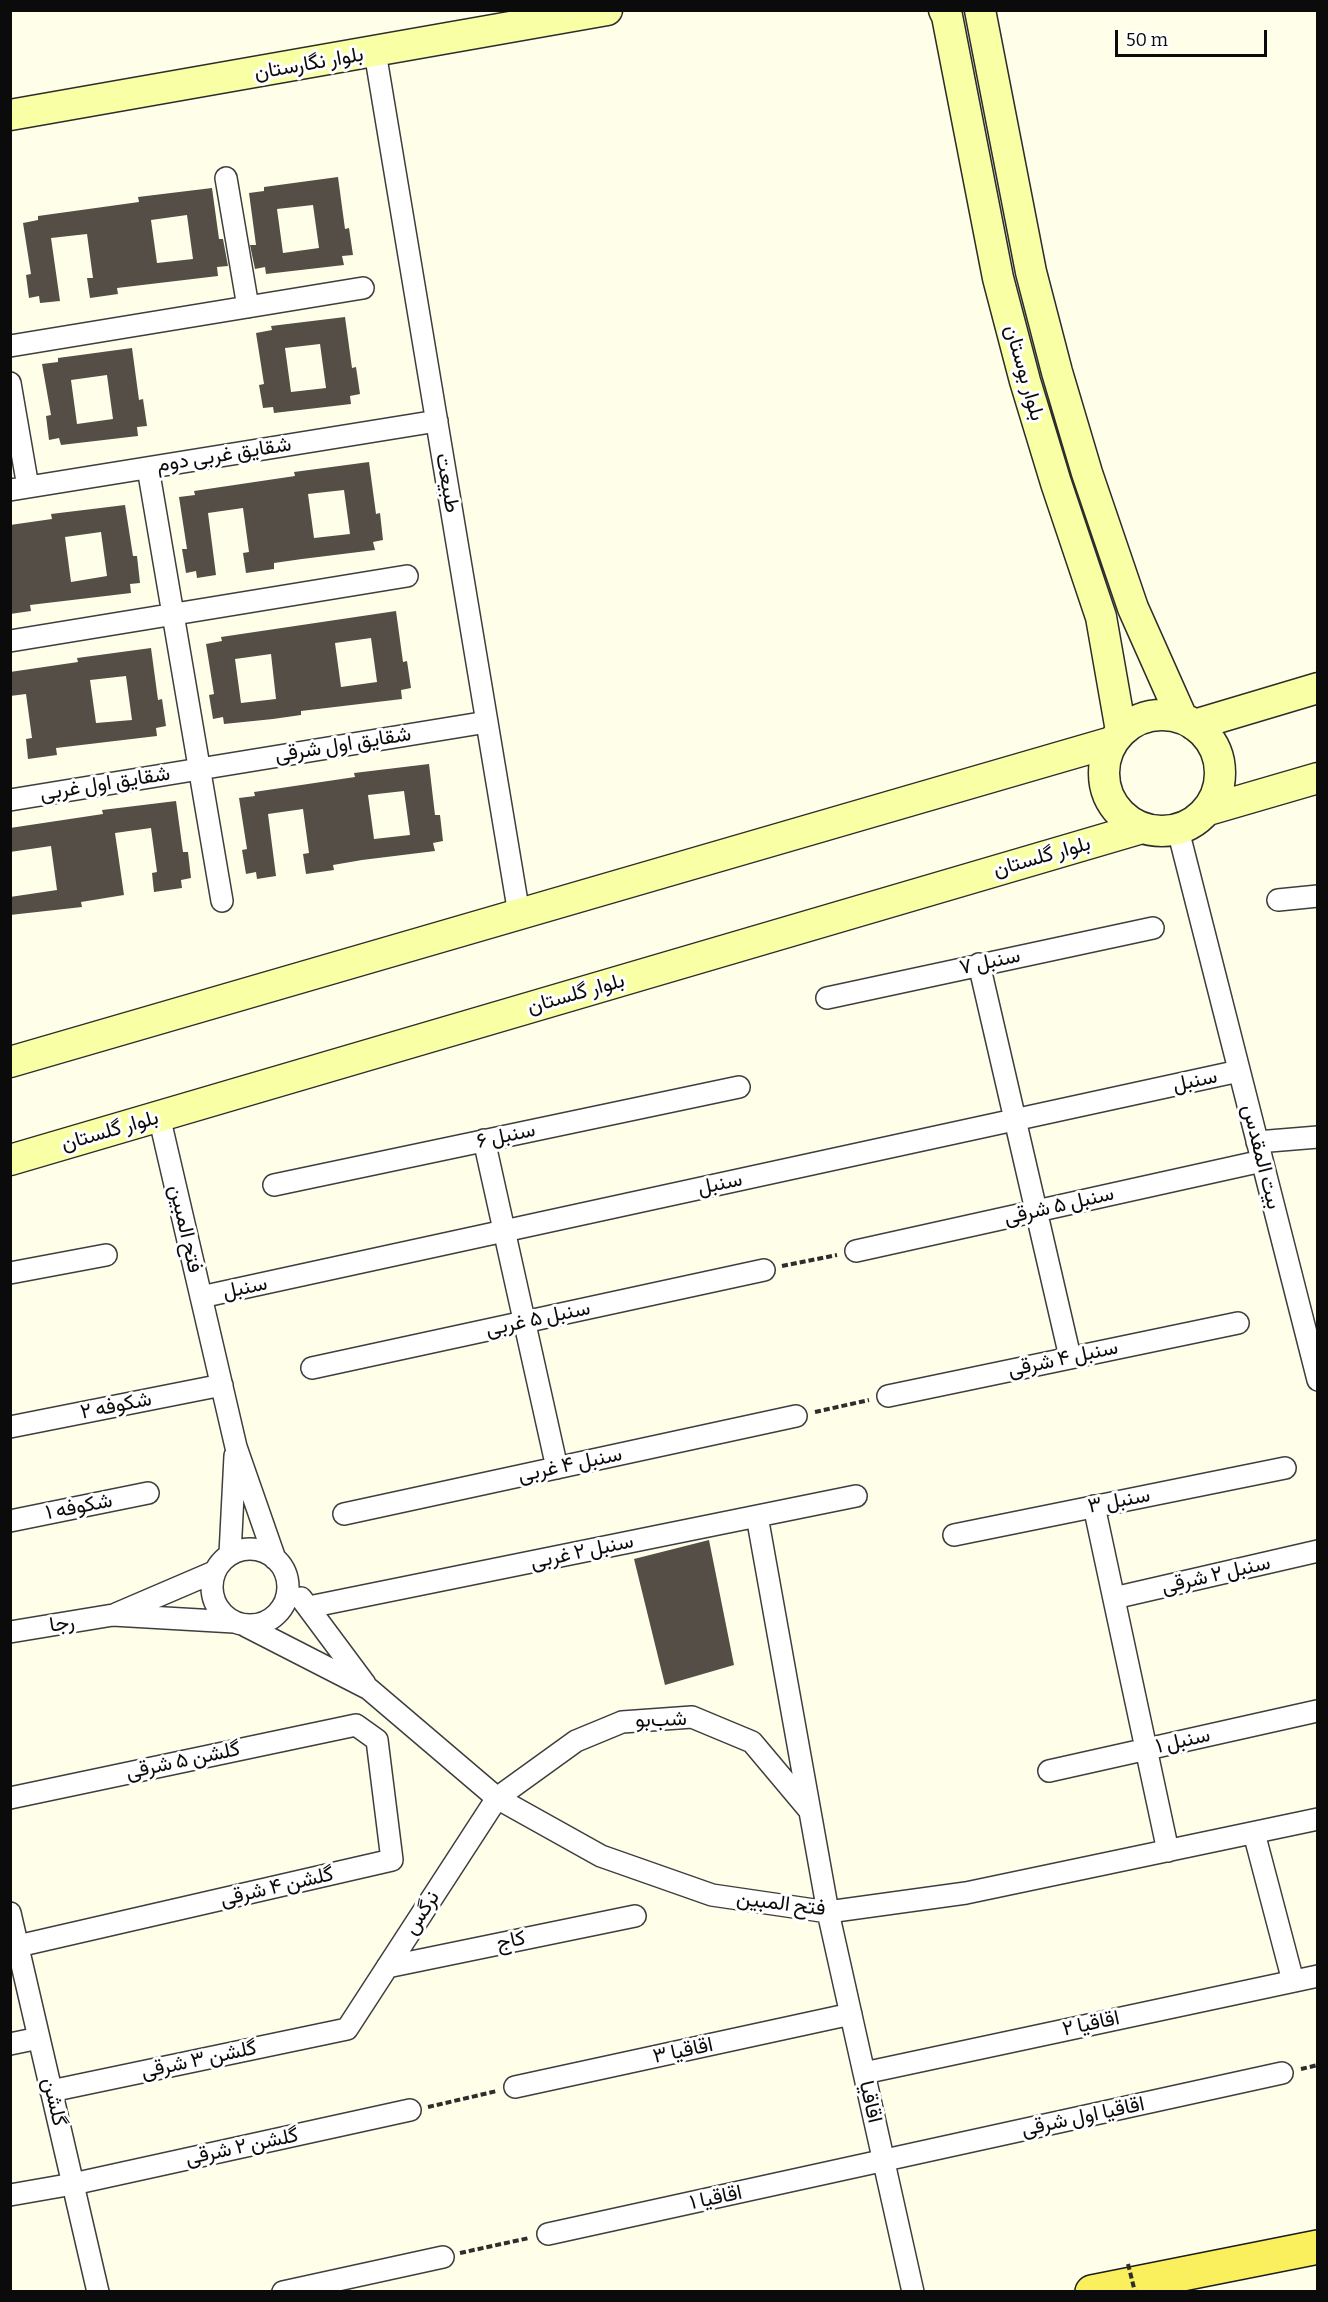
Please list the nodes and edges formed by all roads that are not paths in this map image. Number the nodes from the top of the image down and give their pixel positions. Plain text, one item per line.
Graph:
1 (607, 10) edge
2 (944, 10) edge
3 (980, 10) edge
4 (375, 52) junction
5 (10, 115) edge
6 (226, 178) dead end
7 (363, 288) dead end
8 (248, 307) junction
9 (10, 346) edge
10 (10, 383) edge
11 (437, 421) junction
12 (148, 468) junction
13 (19, 489) edge
14 (407, 576) dead end
15 (174, 614) junction
16 (10, 641) edge
17 (1317, 688) edge
18 (1188, 721) junction
19 (487, 722) junction
20 (1116, 737) junction
21 (199, 769) junction
22 (1317, 778) edge
23 (10, 800) edge
24 (1208, 810) junction
25 (1142, 828) junction
26 (1178, 830) junction
27 (1317, 896) edge
28 (1278, 900) dead end
29 (222, 902) dead end
30 (519, 914) junction
31 (1153, 928) dead end
32 (978, 964) junction
33 (827, 998) dead end
34 (10, 1062) edge
35 (1239, 1071) junction
36 (739, 1087) dead end
37 (159, 1116) junction
38 (1015, 1120) junction
39 (1317, 1137) edge
40 (484, 1140) junction
41 (1259, 1152) junction
42 (10, 1160) edge
43 (274, 1185) dead end
44 (1036, 1211) junction
45 (505, 1231) junction
46 (856, 1251) road end
47 (106, 1255) dead end
48 (764, 1270) road end
49 (10, 1273) edge
50 (201, 1298) junction
51 (525, 1322) junction
52 (1238, 1323) dead end
53 (1070, 1357) junction
54 (312, 1368) dead end
55 (1317, 1380) edge
56 (222, 1385) junction
57 (888, 1396) road end
58 (796, 1416) road end
59 (10, 1427) edge
60 (236, 1447) junction
61 (557, 1468) junction
62 (1285, 1468) dead end
63 (148, 1493) dead end
64 (856, 1496) dead end
65 (1094, 1506) junction
66 (344, 1514) dead end
67 (757, 1516) junction
68 (10, 1521) edge
69 (954, 1535) dead end
70 (1317, 1551) edge
71 (230, 1554) junction
72 (275, 1558) junction
73 (214, 1572) junction
74 (288, 1579) junction
75 (1114, 1598) junction
76 (309, 1608) junction
77 (113, 1615) junction
78 (240, 1624) junction
79 (10, 1632) edge
80 (369, 1689) junction
81 (1317, 1711) edge
82 (356, 1725) joint
83 (1146, 1749) junction
84 (1049, 1771) dead end
85 (10, 1798) edge
86 (497, 1798) junction
87 (810, 1811) junction
88 (1317, 1819) edge
89 (1254, 1833) junction
90 (1168, 1851) junction
91 (10, 1912) edge
92 (828, 1912) junction
93 (634, 1916) dead end
94 (18, 1946) junction
95 (387, 1967) junction
96 (1317, 1976) edge
97 (1293, 1981) junction
98 (851, 2014) junction
99 (347, 2029) joint
100 (39, 2038) junction
101 (10, 2044) edge
102 (864, 2073) junction
103 (1282, 2073) dead end
104 (515, 2087) road end
105 (51, 2091) junction
106 (410, 2110) road end
107 (884, 2161) junction
108 (73, 2184) junction
109 (10, 2195) edge
110 (548, 2234) road end
111 (1317, 2247) edge
112 (443, 2257) road end
113 (98, 2292) edge
114 (283, 2292) edge
115 (913, 2292) edge
116 (1092, 2292) edge

1 - 4 main road, بلوار نگارستان
2 - 20 main road, بلوار بوستان
3 - 18 main road, بلوار بوستان
4 - 5 main road, بلوار نگارستان
4 - 11 street, طبیعت
6 - 8 street
7 - 8 street
8 - 9 street
10 - 13 street
11 - 12 street, شقایق غربی دوم
11 - 19 street, طبیعت
12 - 13 street, شقایق غربی دوم
12 - 15 street
14 - 15 street
15 - 16 street
15 - 21 street
17 - 18 main road
18 - 20 main road
18 - 24 main road
19 - 21 street, شقایق اول شرقی
19 - 30 street, طبیعت
20 - 25 main road
20 - 30 main road
21 - 23 street, شقایق اول غربی
21 - 29 street
22 - 24 main road
24 - 26 main road
25 - 26 main road
25 - 37 main road, بلوار گلستان
26 - 35 street, بیت المقدس
27 - 28 street
30 - 34 main road
31 - 32 street, سنبل ۷
32 - 33 street, سنبل ۷
32 - 38 street
35 - 38 street, سنبل
35 - 41 street, بیت المقدس
36 - 40 street, سنبل ۶
37 - 42 main road, بلوار گلستان
37 - 50 street, فتح المبین
38 - 44 street
38 - 45 street, سنبل
39 - 41 street, سنبل ۵ شرقی
40 - 43 street, سنبل ۶
40 - 45 street
41 - 44 street, سنبل ۵ شرقی
41 - 55 street, بیت المقدس
44 - 46 street, سنبل ۵ شرقی
44 - 53 street
45 - 50 street, سنبل
45 - 51 street
47 - 49 street
48 - 51 street, سنبل ۵ غربی
50 - 56 street, فتح المبین
51 - 54 street, سنبل ۵ غربی
51 - 61 street
52 - 53 street, سنبل ۴ شرقی
53 - 57 street, سنبل ۴ شرقی
56 - 59 street, شکوفه ۲
56 - 60 street, فتح المبین
58 - 61 street, سنبل ۴ غربی
60 - 71 street
60 - 72 street
61 - 66 street, سنبل ۴ غربی
62 - 65 street, سنبل ۳
63 - 68 street, شکوفه ۱
64 - 67 street, سنبل ۲ غربی
65 - 69 street, سنبل ۳
65 - 75 street
67 - 76 street, سنبل ۲ غربی
67 - 87 street, اقاقیا
70 - 75 street, سنبل ۲ شرقی
71 - 72 street
71 - 73 street
72 - 74 street
73 - 77 street
73 - 78 street
74 - 76 street
74 - 78 street
75 - 83 street
76 - 80 street
77 - 78 street
77 - 79 street, رجا
78 - 80 street
80 - 86 street, فتح المبین
81 - 83 street, سنبل ۱
82 - 85 street, گلشن ۵ شرقی
82 - 94 street, گلشن ۴ شرقی
83 - 84 street, سنبل ۱
83 - 90 street
86 - 87 street, شب‌بو
86 - 92 street, فتح المبین
86 - 95 street, نرگس
87 - 92 street, اقاقیا
88 - 89 street, فتح المبین
89 - 90 street, فتح المبین
89 - 97 street
90 - 92 street, فتح المبین
91 - 94 street, گلشن
92 - 98 street, اقاقیا
93 - 95 street, کاج
94 - 100 street, گلشن
95 - 99 street, نرگس
96 - 97 street, اقاقیا ۲
97 - 102 street, اقاقیا ۲
98 - 102 street, اقاقیا
98 - 104 street, اقاقیا ۳
99 - 105 street, گلشن ۳ شرقی
100 - 101 street
100 - 105 street, گلشن
102 - 107 street, اقاقیا
103 - 107 street, اقاقیا اول شرقی
105 - 108 street, گلشن
106 - 108 street, گلشن ۲ شرقی
107 - 110 street, اقاقیا ۱
107 - 115 street, اقاقیا
108 - 109 street, گلشن ۲ شرقی
108 - 113 street, گلشن
111 - 116 main road
112 - 114 street

